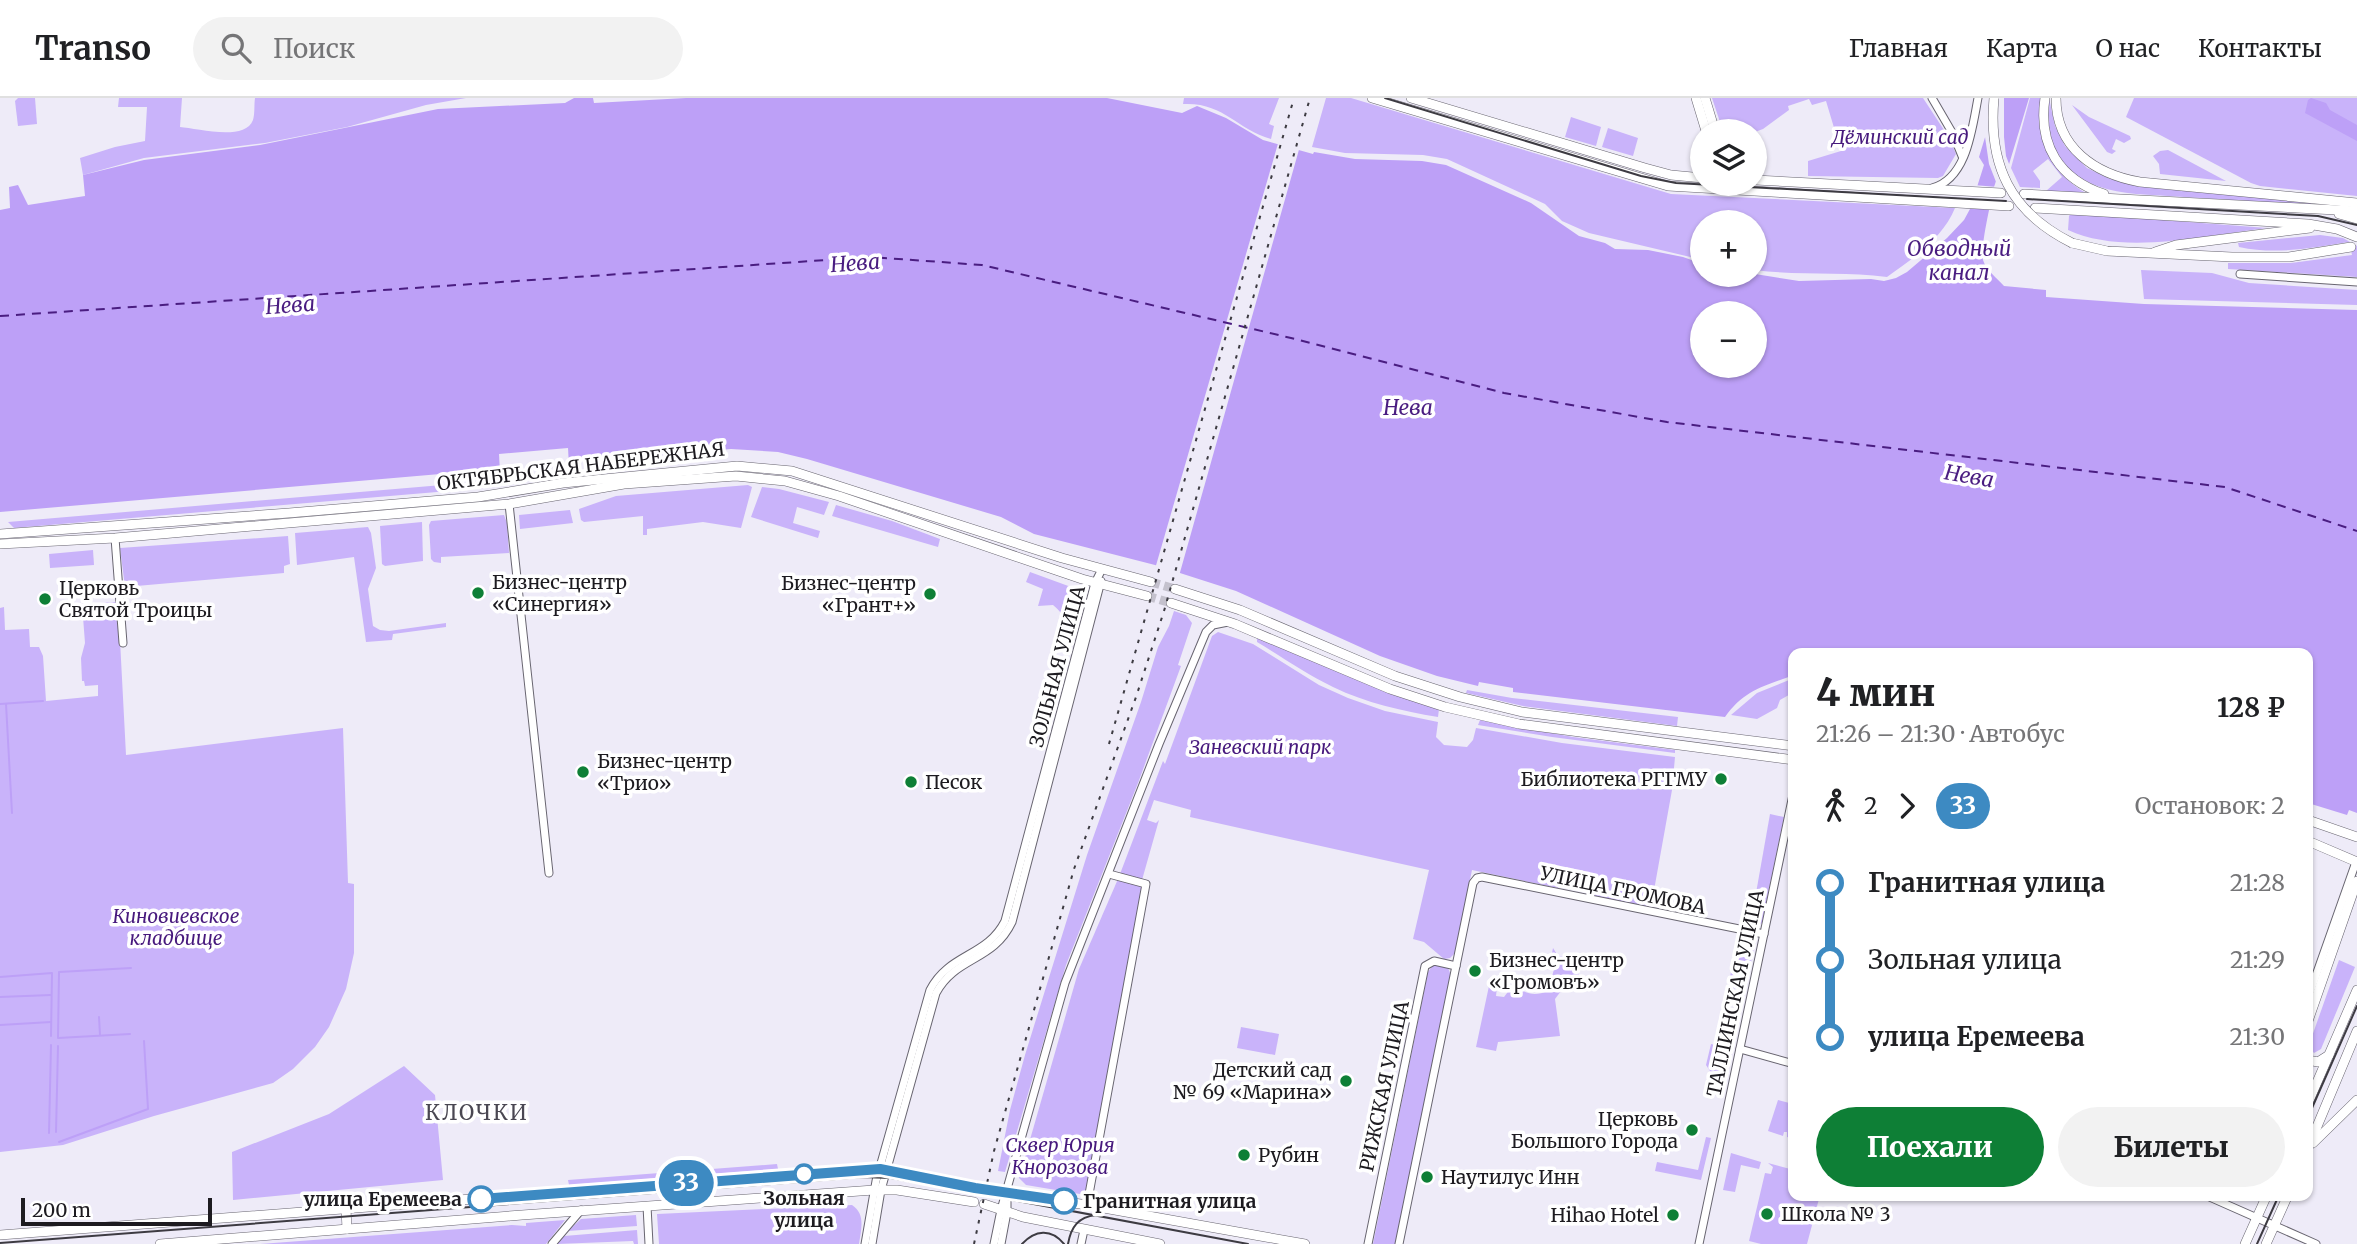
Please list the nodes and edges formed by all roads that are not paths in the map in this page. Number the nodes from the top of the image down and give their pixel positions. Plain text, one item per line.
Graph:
1 (1372, 98) edge
2 (1411, 98) edge
3 (1696, 98) edge
4 (1705, 98) edge
5 (1932, 98) edge
6 (1978, 98) edge
7 (1993, 98) edge
8 (2045, 98) edge
9 (2056, 98) edge
10 (1401, 102) edge
11 (1702, 119) edge
12 (1711, 119) edge
13 (1972, 131) junction
14 (1954, 134) junction
15 (1963, 156) junction
16 (1690, 177) edge
17 (1767, 181) edge
18 (1690, 189) edge
19 (1930, 189) junction
20 (1767, 190) edge
21 (1999, 193) dead end
22 (2024, 194) dead end
23 (2115, 198) junction
24 (2357, 202) edge
25 (2009, 206) dead end
26 (2035, 208) dead end
27 (2321, 209) junction
28 (2357, 211) edge
29 (2357, 219) edge
30 (2328, 227) junction
31 (2357, 237) edge
32 (2351, 247) dead end
33 (2153, 252) junction
34 (2240, 274) dead end
35 (2357, 282) edge
36 (509, 504) junction
37 (0, 534) edge
38 (116, 538) junction
39 (0, 544) edge
40 (1102, 569) junction
41 (1151, 582) tunnel mouth
42 (1098, 584) junction
43 (1175, 589) tunnel mouth
44 (1147, 596) tunnel mouth
45 (1171, 603) tunnel mouth
46 (1228, 622) junction
47 (123, 643) dead end
48 (1788, 745) edge
49 (1788, 759) edge
50 (1788, 819) edge
51 (2313, 822) edge
52 (2357, 837) edge
53 (2313, 843) edge
54 (2357, 861) edge
55 (549, 873) dead end
56 (1109, 874) junction
57 (2357, 881) edge
58 (1764, 934) junction
59 (1456, 966) junction
60 (2313, 984) edge
61 (2357, 990) edge
62 (2313, 1007) edge
63 (2357, 1031) edge
64 (1740, 1049) junction
65 (2330, 1054) junction
66 (1788, 1061) edge
67 (2313, 1061) edge
68 (2313, 1092) edge
69 (2357, 1100) edge
70 (2313, 1138) edge
71 (2313, 1144) edge
72 (883, 1169) junction
73 (878, 1190) junction
74 (1007, 1193) junction
75 (2219, 1201) edge
76 (2264, 1201) edge
77 (2285, 1201) edge
78 (1087, 1205) junction
79 (647, 1206) junction
80 (346, 1209) junction
81 (581, 1210) junction
82 (1004, 1211) junction
83 (2257, 1218) junction
84 (2274, 1226) junction
85 (346, 1229) junction
86 (1084, 1230) junction
87 (0, 1235) edge
88 (160, 1244) edge
89 (552, 1244) edge
90 (649, 1244) edge
91 (866, 1244) edge
92 (872, 1244) edge
93 (994, 1244) edge
94 (1001, 1244) edge
95 (1081, 1244) edge
96 (1160, 1244) edge
97 (1305, 1244) edge
98 (1367, 1244) edge
99 (1399, 1244) edge
100 (1699, 1244) edge
101 (2245, 1244) edge
102 (2266, 1244) edge
103 (2316, 1244) edge

1 - 10 main road
2 - 16 main road
3 - 11 main road
4 - 12 main road
5 - 14 street
6 - 13 street
7 - 33 main road, bridge
8 - 23 main road
9 - 24 main road
10 - 18 main road
13 - 14 street
13 - 15 street
14 - 15 street
15 - 19 street
17 - 19 main road
19 - 21 main road
20 - 25 main road
22 - 23 main road
23 - 27 main road
26 - 30 main road
27 - 28 main road
27 - 29 main road
30 - 31 main road
30 - 33 main road
32 - 33 main road
34 - 35 street
36 - 38 main road, ОКТЯБРЬСКАЯ НАБЕРЕЖНАЯ
36 - 42 main road, ОКТЯБРЬСКАЯ НАБЕРЕЖНАЯ
36 - 55 street
37 - 40 main road, ОКТЯБРЬСКАЯ НАБЕРЕЖНАЯ
38 - 39 main road, ОКТЯБРЬСКАЯ НАБЕРЕЖНАЯ
38 - 47 street
40 - 41 main road, ОКТЯБРЬСКАЯ НАБЕРЕЖНАЯ
40 - 42 street, ЗОЛЬНАЯ УЛИЦА
42 - 44 main road, ОКТЯБРЬСКАЯ НАБЕРЕЖНАЯ
42 - 72 street, ЗОЛЬНАЯ УЛИЦА
43 - 48 main road
45 - 46 main road
46 - 49 main road
46 - 56 street
50 - 58 street, ТАЛЛИНСКАЯ УЛИЦА
51 - 52 main road
53 - 54 main road
54 - 60 street
56 - 74 street
56 - 78 street
57 - 62 main road
58 - 59 street, УЛИЦА ГРОМОВА
58 - 64 street, ТАЛЛИНСКАЯ УЛИЦА
59 - 98 street, РИЖСКАЯ УЛИЦА
59 - 99 street
61 - 65 main road
63 - 70 main road
64 - 66 street
64 - 100 street, ТАЛЛИНСКАЯ УЛИЦА
65 - 67 main road
65 - 68 main road
69 - 71 main road
72 - 73 street, ЗОЛЬНАЯ УЛИЦА
72 - 74 main road
72 - 80 main road
73 - 79 main road
73 - 82 main road
73 - 91 street, ЗОЛЬНАЯ УЛИЦА
73 - 92 street, ЗОЛЬНАЯ УЛИЦА
74 - 78 main road
74 - 82 street
75 - 83 street
76 - 83 main road
77 - 84 main road
78 - 97 main road
79 - 81 main road
79 - 90 street
80 - 85 main road
80 - 87 main road
81 - 85 main road
81 - 89 street
82 - 86 main road
82 - 93 street
82 - 94 street
83 - 84 street
83 - 101 main road
84 - 102 main road
84 - 103 street
85 - 88 main road
86 - 95 street
86 - 96 main road

